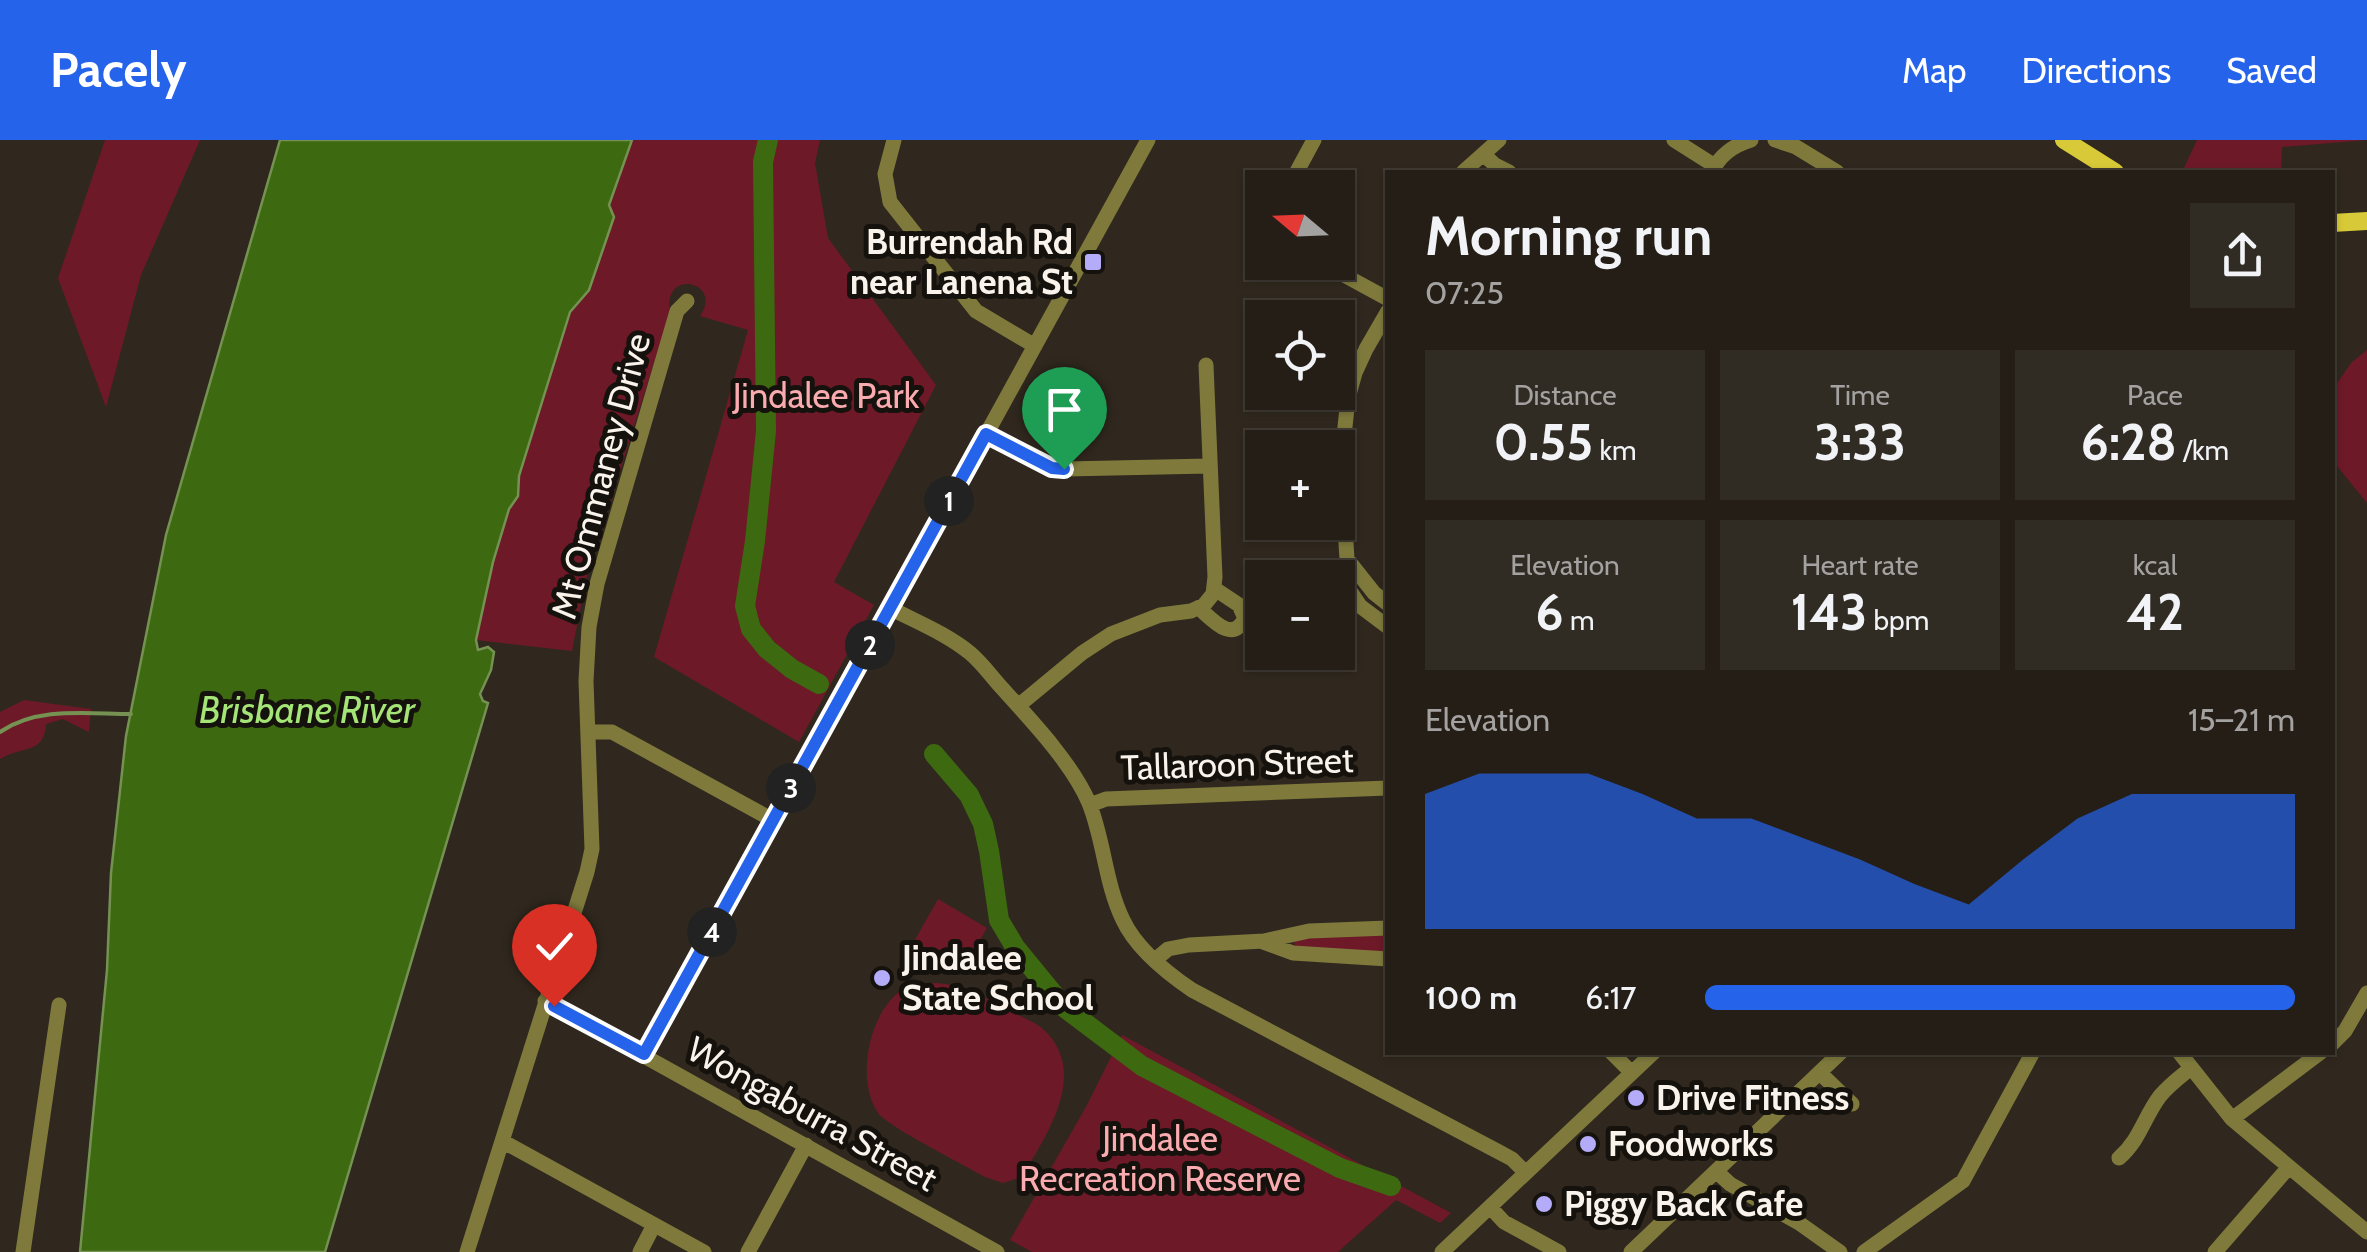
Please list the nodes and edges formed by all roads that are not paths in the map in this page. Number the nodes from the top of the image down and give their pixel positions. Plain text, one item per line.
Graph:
1 (894, 140) edge
2 (1148, 140) edge
3 (1314, 140) edge
4 (1499, 140) edge
5 (1674, 140) edge
6 (1751, 140) edge
7 (1775, 140) edge
8 (2064, 140) edge
9 (1483, 154) junction
10 (1713, 169) edge
11 (1298, 170) edge
12 (1465, 170) edge
13 (1504, 170) edge
14 (1834, 170) edge
15 (2112, 170) edge
16 (2367, 221) edge
17 (2335, 222) edge
18 (1353, 280) edge
19 (1385, 297) edge
20 (687, 301) dead end
21 (1385, 316) edge
22 (1035, 346) junction
23 (1206, 364) dead end
24 (986, 434) junction
25 (1209, 466) junction
26 (1347, 559) junction
27 (1215, 589) junction
28 (1385, 602) edge
29 (890, 608) junction
30 (1199, 608) junction
31 (1385, 625) edge
32 (1018, 706) junction
33 (588, 732) junction
34 (1385, 788) edge
35 (1090, 805) junction
36 (773, 820) junction
37 (1385, 928) edge
38 (1259, 941) junction
39 (1385, 959) edge
40 (1155, 960) junction
41 (2367, 993) edge
42 (545, 1001) junction
43 (59, 1005) dead end
44 (2362, 1015) edge
45 (2335, 1041) edge
46 (644, 1054) junction
47 (1616, 1055) edge
48 (1629, 1055) edge
49 (1651, 1055) edge
50 (1838, 1055) edge
51 (2030, 1055) edge
52 (2180, 1055) edge
53 (2317, 1055) edge
54 (2191, 1068) junction
55 (1637, 1069) junction
56 (1820, 1073) junction
57 (1852, 1104) dead end
58 (2232, 1119) junction
59 (502, 1142) junction
60 (806, 1146) junction
61 (2119, 1158) dead end
62 (2289, 1167) junction
63 (1716, 1171) junction
64 (1526, 1173) junction
65 (1490, 1207) junction
66 (654, 1226) junction
67 (2367, 1232) edge
68 (24, 1252) edge
69 (468, 1252) edge
70 (640, 1252) edge
71 (704, 1252) edge
72 (748, 1252) edge
73 (997, 1252) edge
74 (1442, 1252) edge
75 (1559, 1252) edge
76 (1631, 1252) edge
77 (1840, 1252) edge
78 (1864, 1252) edge
79 (2214, 1252) edge

1 - 22 street
2 - 22 street
3 - 11 street
4 - 9 street
5 - 10 street
6 - 10 street
7 - 14 street
8 - 15 main road
9 - 12 street
9 - 13 street
16 - 17 main road
18 - 19 street
20 - 33 street, Mt Ommaney Drive
21 - 26 street
22 - 24 street
23 - 25 street
24 - 25 street
24 - 29 street
25 - 27 street
26 - 28 street
26 - 31 street
27 - 30 street
27 - 30 street
29 - 32 street
29 - 36 street
30 - 32 street
32 - 35 street
33 - 36 street
33 - 42 street, Mt Ommaney Drive
34 - 35 street, Tallaroon Street
35 - 40 street
36 - 46 street
37 - 38 street
38 - 39 street
38 - 40 street
40 - 64 street
41 - 44 street
42 - 46 street, Wongaburra Street
42 - 59 street, Mt Ommaney Drive
43 - 68 street
44 - 45 street
46 - 60 street, Wongaburra Street
47 - 55 street
48 - 55 street
49 - 55 street
50 - 56 street
51 - 78 street
52 - 54 street
53 - 58 street
54 - 58 street
54 - 61 street
55 - 64 street
56 - 57 street
56 - 63 street
58 - 62 street
59 - 66 street
59 - 69 street, Mt Ommaney Drive
60 - 72 street
60 - 73 street, Wongaburra Street
62 - 67 street
62 - 79 street
63 - 76 street
63 - 77 street
64 - 65 street
65 - 74 street
65 - 75 street
66 - 70 street
66 - 71 street

